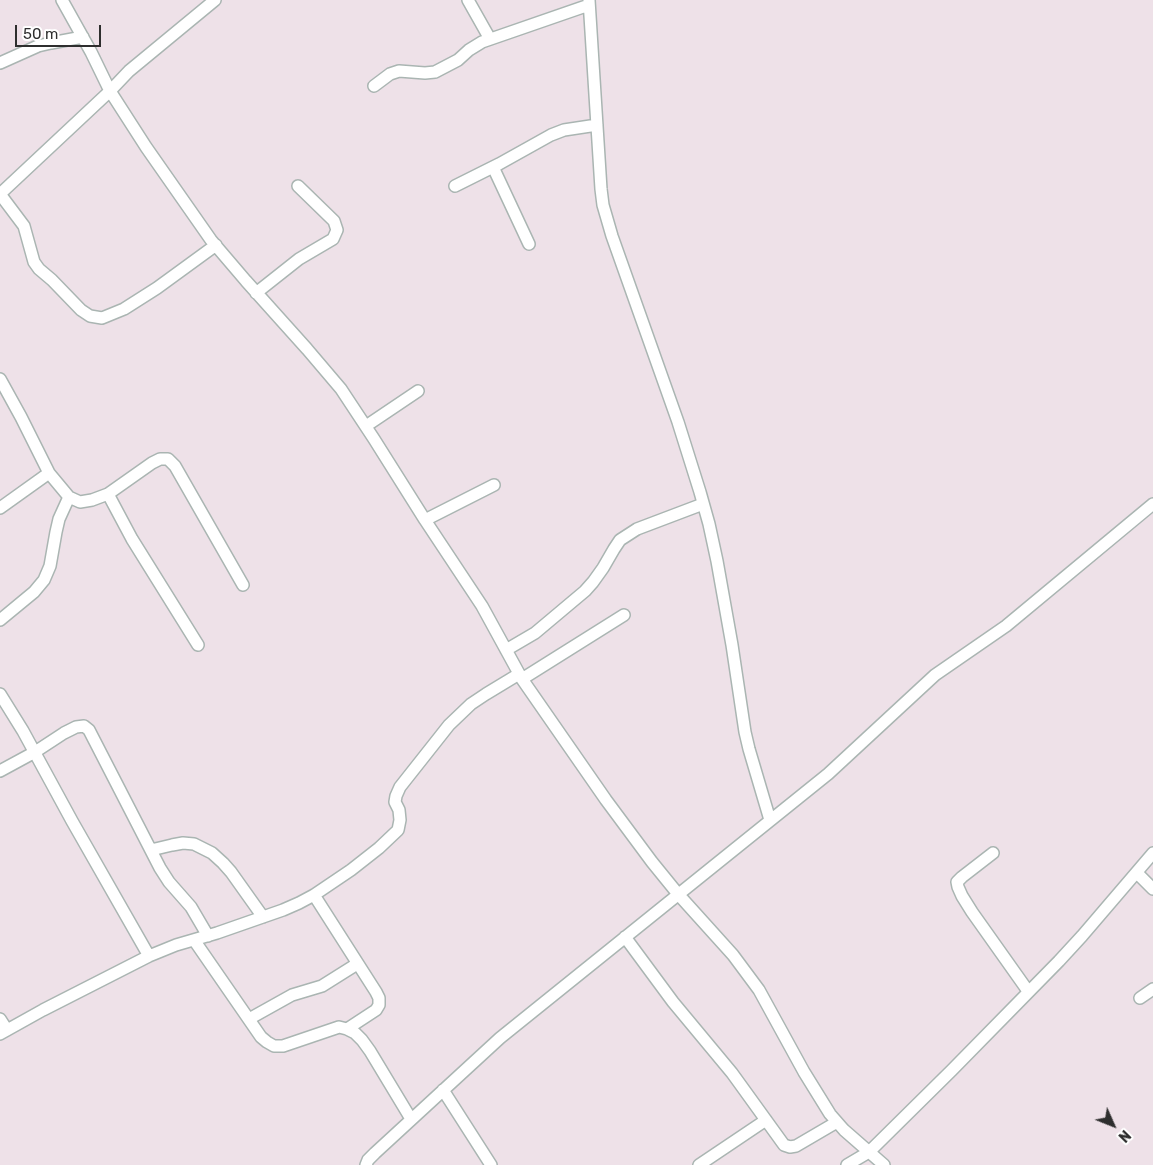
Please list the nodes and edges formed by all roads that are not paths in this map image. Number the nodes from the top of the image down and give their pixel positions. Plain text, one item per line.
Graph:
1 (62, 0) edge
2 (215, 0) edge
3 (468, 0) edge
4 (589, 3) edge
5 (83, 38) junction
6 (490, 39) junction
7 (0, 63) edge
8 (374, 86) dead end
9 (110, 92) junction
10 (597, 125) junction
11 (493, 167) junction
12 (298, 186) dead end
13 (456, 186) dead end
14 (0, 194) edge
15 (529, 244) dead end
16 (216, 245) junction
17 (256, 293) junction
18 (0, 379) edge
19 (418, 391) dead end
20 (366, 426) junction
21 (49, 473) junction
22 (494, 485) dead end
23 (108, 494) junction
24 (69, 497) junction
25 (704, 504) junction
26 (1153, 504) edge
27 (0, 508) edge
28 (425, 520) junction
29 (243, 586) dead end
30 (624, 615) dead end
31 (0, 620) edge
32 (198, 645) dead end
33 (506, 650) junction
34 (521, 676) junction
35 (0, 694) edge
36 (35, 752) junction
37 (0, 771) edge
38 (770, 820) junction
39 (151, 850) junction
40 (993, 853) dead end
41 (1153, 853) edge
42 (1137, 873) junction
43 (1153, 889) edge
44 (678, 894) junction
45 (314, 895) junction
46 (263, 917) junction
47 (208, 936) junction
48 (625, 937) junction
49 (194, 940) junction
50 (149, 956) junction
51 (358, 964) junction
52 (1153, 989) edge
53 (1028, 992) junction
54 (1140, 998) dead end
55 (0, 1019) edge
56 (249, 1019) junction
57 (347, 1029) junction
58 (3, 1032) edge
59 (443, 1090) junction
60 (411, 1119) junction
61 (766, 1120) junction
62 (837, 1122) junction
63 (869, 1152) junction
64 (366, 1165) edge
65 (491, 1165) edge
66 (699, 1165) edge
67 (847, 1165) edge
68 (884, 1165) edge

1 - 5 street
2 - 9 street
3 - 6 street
4 - 6 street
4 - 10 street
5 - 7 street
5 - 9 street
6 - 8 street
9 - 14 street
9 - 16 street
10 - 11 street
10 - 25 street
11 - 13 street
11 - 15 street
12 - 17 street
14 - 16 street
16 - 17 street
17 - 20 street
18 - 21 street
19 - 20 street
20 - 28 street
21 - 24 street
21 - 27 street
22 - 28 street
23 - 24 street
23 - 29 street
23 - 32 street
24 - 31 street
25 - 33 street
25 - 38 street
26 - 38 street
28 - 33 street
30 - 34 street
33 - 34 street
34 - 44 street
34 - 45 street
35 - 36 street
36 - 37 street
36 - 39 street
36 - 50 street
38 - 44 street
39 - 46 street
39 - 47 street
40 - 53 street
41 - 42 street
42 - 43 street
42 - 53 street
44 - 48 street
44 - 62 street
45 - 46 street
45 - 51 street
46 - 47 street
47 - 49 street
48 - 59 street
48 - 61 street
49 - 50 street
49 - 56 street
50 - 58 street
51 - 56 street
51 - 57 street
52 - 54 street
53 - 63 street
55 - 58 street
56 - 57 street
57 - 60 street
59 - 60 street
59 - 65 street
60 - 64 street
61 - 62 street
61 - 66 street
62 - 63 street
63 - 67 street
63 - 68 street

